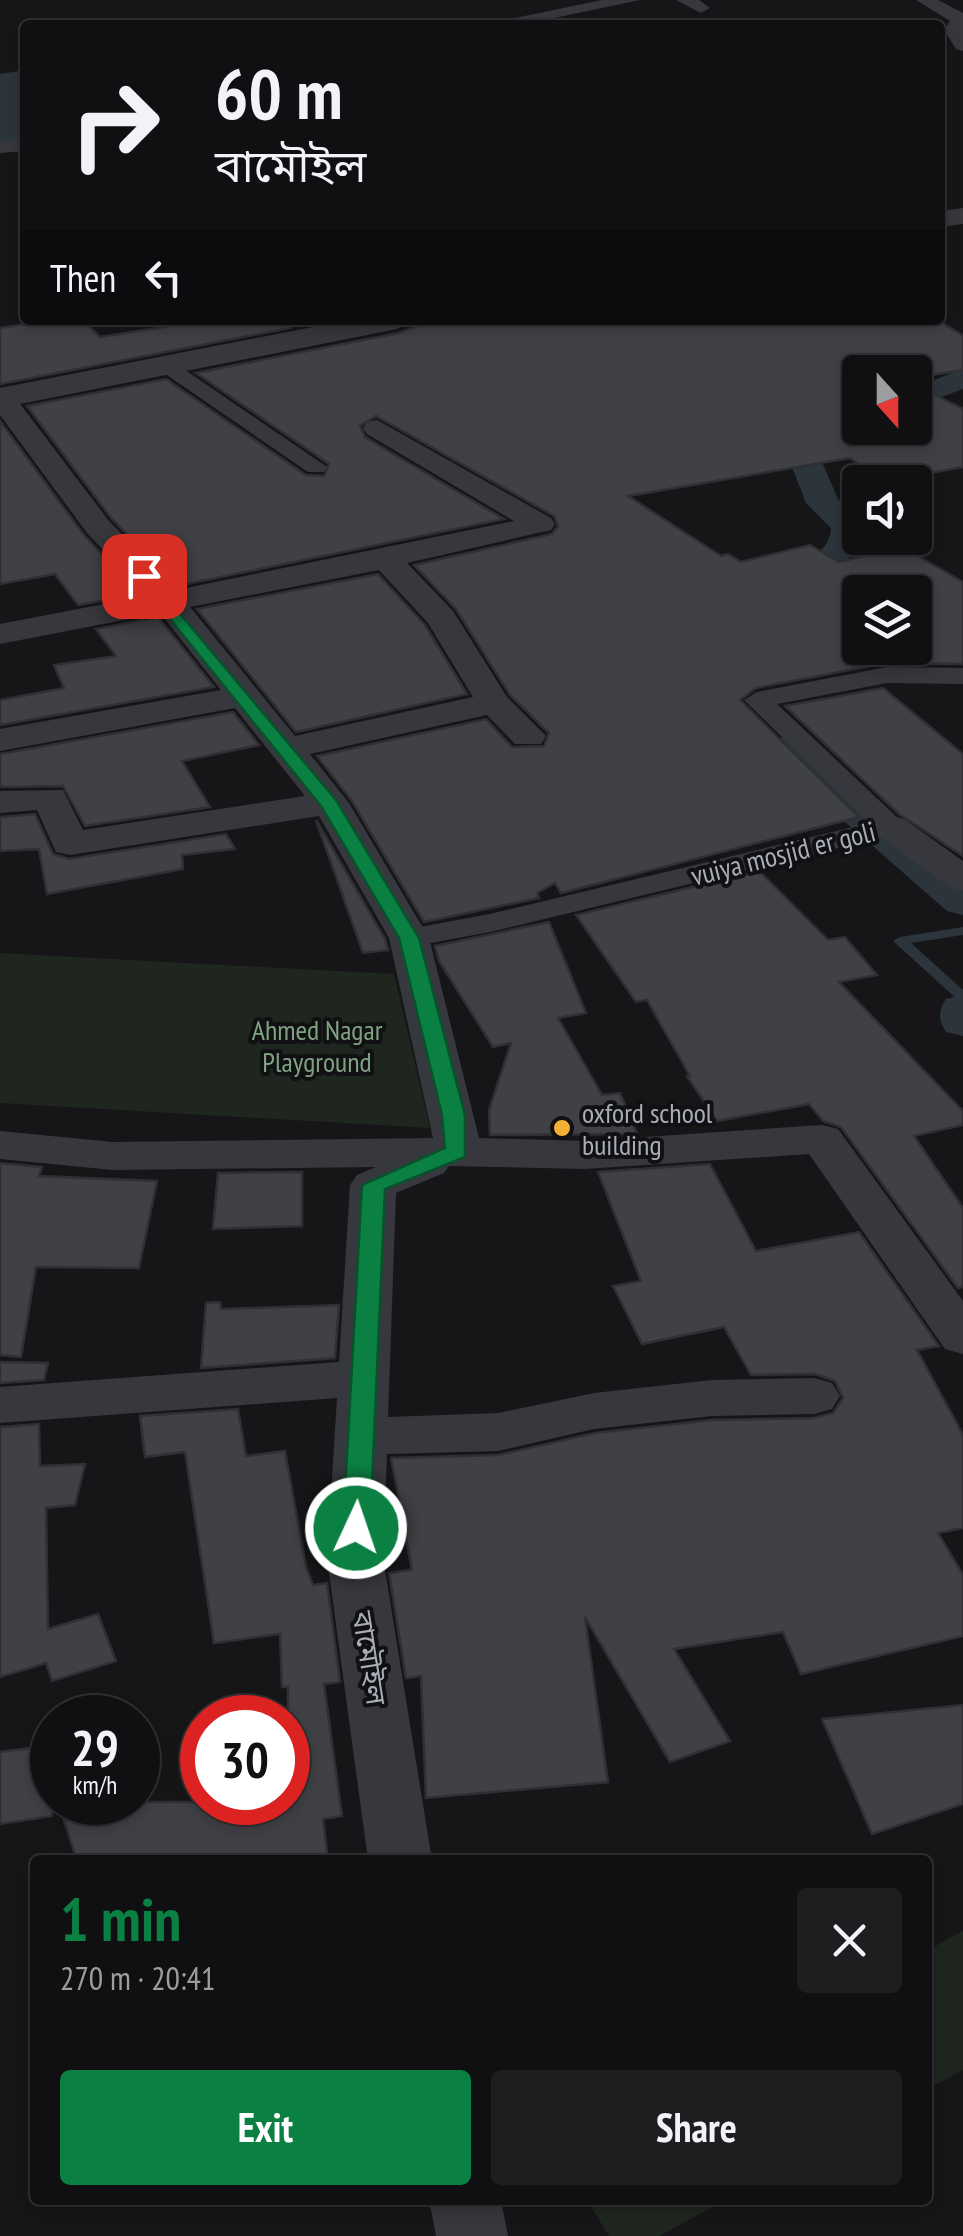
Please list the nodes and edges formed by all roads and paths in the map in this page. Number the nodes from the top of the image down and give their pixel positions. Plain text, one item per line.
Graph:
1 (631, 0) edge
2 (925, 0) edge
3 (519, 20) edge
4 (963, 45) edge
5 (372, 325) edge
6 (168, 366) junction
7 (0, 398) edge
8 (377, 428) dead end
9 (316, 467) dead end
10 (386, 560) junction
11 (167, 600) junction
12 (0, 634) edge
13 (963, 676) edge
14 (243, 696) junction
15 (494, 703) junction
16 (528, 736) dead end
17 (0, 740) edge
18 (286, 749) junction
19 (0, 802) edge
20 (330, 804) junction
21 (891, 827) junction
22 (963, 879) edge
23 (409, 938) junction
24 (0, 1145) edge
25 (457, 1152) junction
26 (963, 1336) edge
27 (364, 1378) junction
28 (814, 1396) dead end
29 (0, 1405) edge
30 (362, 1436) junction
31 (399, 1855) edge
32 (466, 2205) edge
33 (472, 2236) edge

1 - 3 street
2 - 4 street
5 - 6 street
6 - 7 street
6 - 9 street
7 - 11 street
8 - 10 street
10 - 11 street
10 - 15 street
11 - 12 street
11 - 14 street
13 - 21 street, vuiya mosjid er goli
14 - 17 street
14 - 18 street
15 - 16 street
15 - 18 street
18 - 20 street
19 - 20 street
20 - 23 street
21 - 22 street
21 - 23 street, vuiya mosjid er goli
23 - 25 street
24 - 25 street
25 - 26 street
25 - 27 street, বামৌইল
27 - 29 street
27 - 30 street, বামৌইল
28 - 30 street
30 - 31 street, বামৌইল
32 - 33 street

